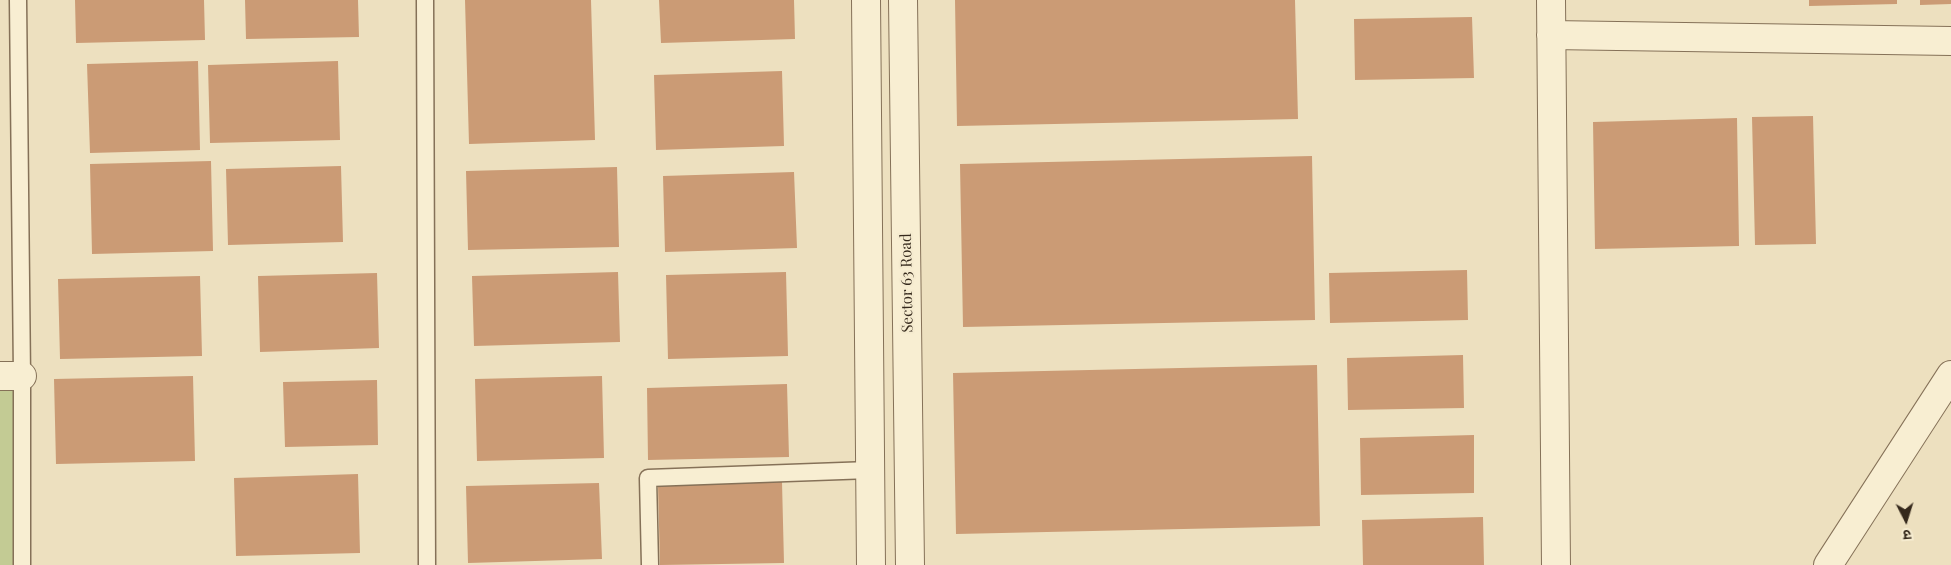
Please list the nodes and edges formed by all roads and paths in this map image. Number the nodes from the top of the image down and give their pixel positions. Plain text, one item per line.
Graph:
1 (18, 0) edge
2 (424, 0) edge
3 (866, 0) edge
4 (904, 0) edge
5 (1551, 0) edge
6 (1551, 35) junction
7 (1951, 41) edge
8 (1951, 374) edge
9 (11, 376) edge
10 (870, 470) junction
11 (22, 565) edge
12 (427, 565) edge
13 (650, 565) edge
14 (870, 565) edge
15 (910, 565) edge
16 (1556, 565) edge
17 (1828, 565) edge

1 - 9 lane
2 - 12 lane
3 - 10 street
4 - 15 street, Sector 63 Road
5 - 6 street
6 - 7 street
6 - 16 street
8 - 17 street
9 - 11 lane
10 - 13 lane
10 - 14 street

